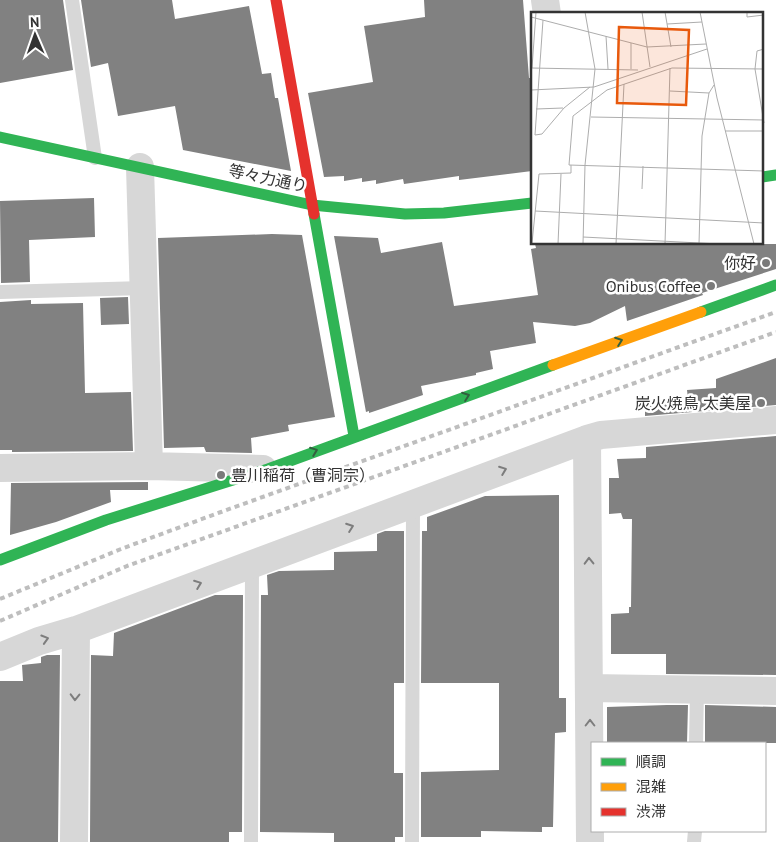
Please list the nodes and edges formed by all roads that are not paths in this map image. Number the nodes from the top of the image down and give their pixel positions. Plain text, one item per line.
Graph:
1 (72, 0) edge
2 (276, 0) edge
3 (0, 137) edge
4 (94, 158) junction
5 (140, 167) junction
6 (531, 203) edge
7 (312, 205) junction
8 (776, 285) edge
9 (144, 288) junction
10 (0, 292) edge
11 (776, 420) edge
12 (354, 436) junction
13 (587, 439) junction
14 (150, 466) junction
15 (0, 468) edge
16 (268, 469) junction
17 (413, 504) junction
18 (0, 560) edge
19 (252, 564) junction
20 (76, 630) junction
21 (0, 657) edge
22 (590, 688) junction
23 (697, 690) junction
24 (776, 691) edge
25 (696, 742) edge
26 (74, 842) edge
27 (251, 842) edge
28 (412, 842) edge
29 (590, 842) edge

1 - 4 lane
2 - 7 street
3 - 4 street, 等々力通り
4 - 5 street, 等々力通り
5 - 7 street, 等々力通り
5 - 9 street
6 - 7 street, 等々力通り
7 - 12 street
12 -> 8 street
9 - 10 lane
9 - 14 street
11 - 13 street
16 -> 12 street
17 -> 13 street
22 -> 13 street
14 - 15 street
14 - 16 street
16 - 18 street
19 -> 17 street
17 - 28 lane
20 -> 19 street
19 - 27 lane
21 -> 20 street
20 -> 26 street
22 - 23 street
29 -> 22 street
23 - 24 street
23 - 25 lane

